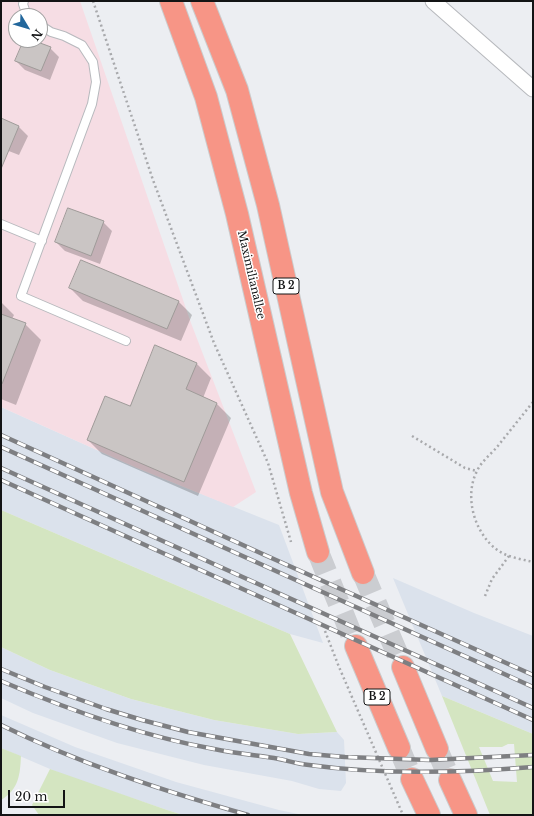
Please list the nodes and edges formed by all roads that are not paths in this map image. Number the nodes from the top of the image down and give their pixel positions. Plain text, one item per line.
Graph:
1 (171, 1) edge
2 (202, 1) edge
3 (433, 1) edge
4 (48, 30) edge
5 (533, 89) edge
6 (1, 224) edge
7 (42, 241) junction
8 (126, 341) dead end
9 (318, 552) tunnel mouth
10 (363, 573) tunnel mouth
11 (356, 646) tunnel mouth
12 (403, 667) tunnel mouth
13 (399, 748) tunnel mouth
14 (437, 749) tunnel mouth
15 (412, 779) tunnel mouth
16 (450, 780) tunnel mouth
17 (429, 815) edge
18 (466, 815) edge

1 - 9 highway, Maximilianallee
2 - 10 highway, B 2
3 - 5 street
4 - 7 lane
6 - 7 lane
7 - 8 lane
11 - 13 highway, B 2
12 - 14 highway
15 - 17 highway
16 - 18 highway

